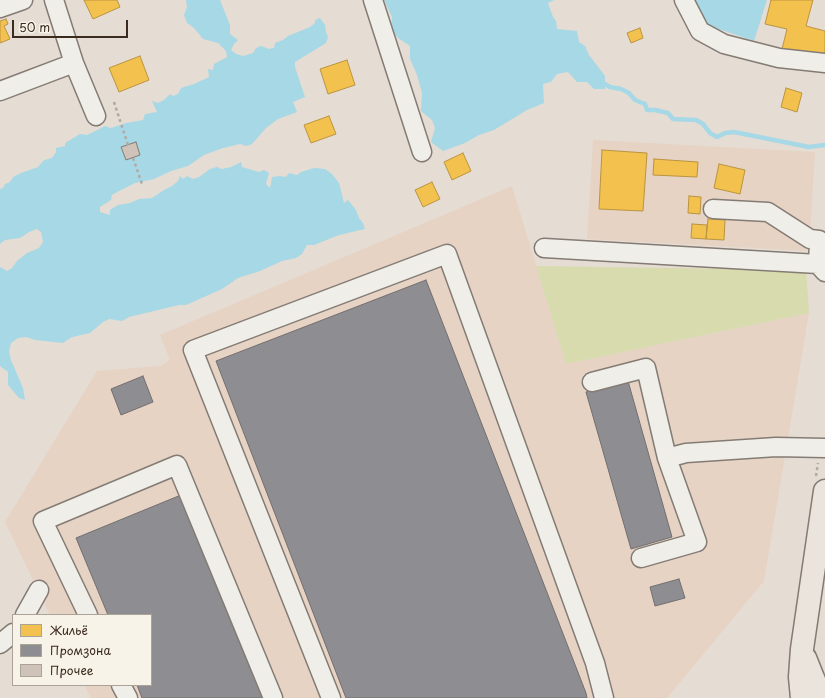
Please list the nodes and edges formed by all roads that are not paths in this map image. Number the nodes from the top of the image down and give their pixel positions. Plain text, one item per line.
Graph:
1 (23, 0) edge
2 (54, 0) edge
3 (373, 0) edge
4 (684, 0) edge
5 (0, 8) edge
6 (74, 63) junction
7 (825, 63) edge
8 (0, 91) edge
9 (96, 116) dead end
10 (422, 152) dead end
11 (713, 209) dead end
12 (544, 248) dead end
13 (821, 268) edge
14 (592, 382) dead end
15 (825, 448) edge
16 (667, 458) junction
17 (825, 491) edge
18 (641, 558) dead end
19 (39, 590) dead end
20 (26, 614) edge
21 (88, 614) edge
22 (12, 634) edge
23 (0, 644) edge
24 (802, 649) junction
25 (122, 686) edge
26 (128, 698) edge
27 (273, 698) edge
28 (331, 698) edge
29 (604, 698) edge
30 (794, 698) edge
31 (802, 698) edge
32 (824, 698) edge

1 - 5 lane
2 - 6 lane
3 - 10 lane
4 - 7 lane
6 - 8 lane
6 - 9 lane
11 - 13 lane
12 - 13 lane
14 - 16 lane
15 - 16 lane
16 - 18 lane
17 - 24 main road
19 - 20 lane
21 - 27 lane
22 - 23 lane
24 - 30 main road
24 - 31 main road
24 - 32 main road
25 - 26 lane
28 - 29 lane

